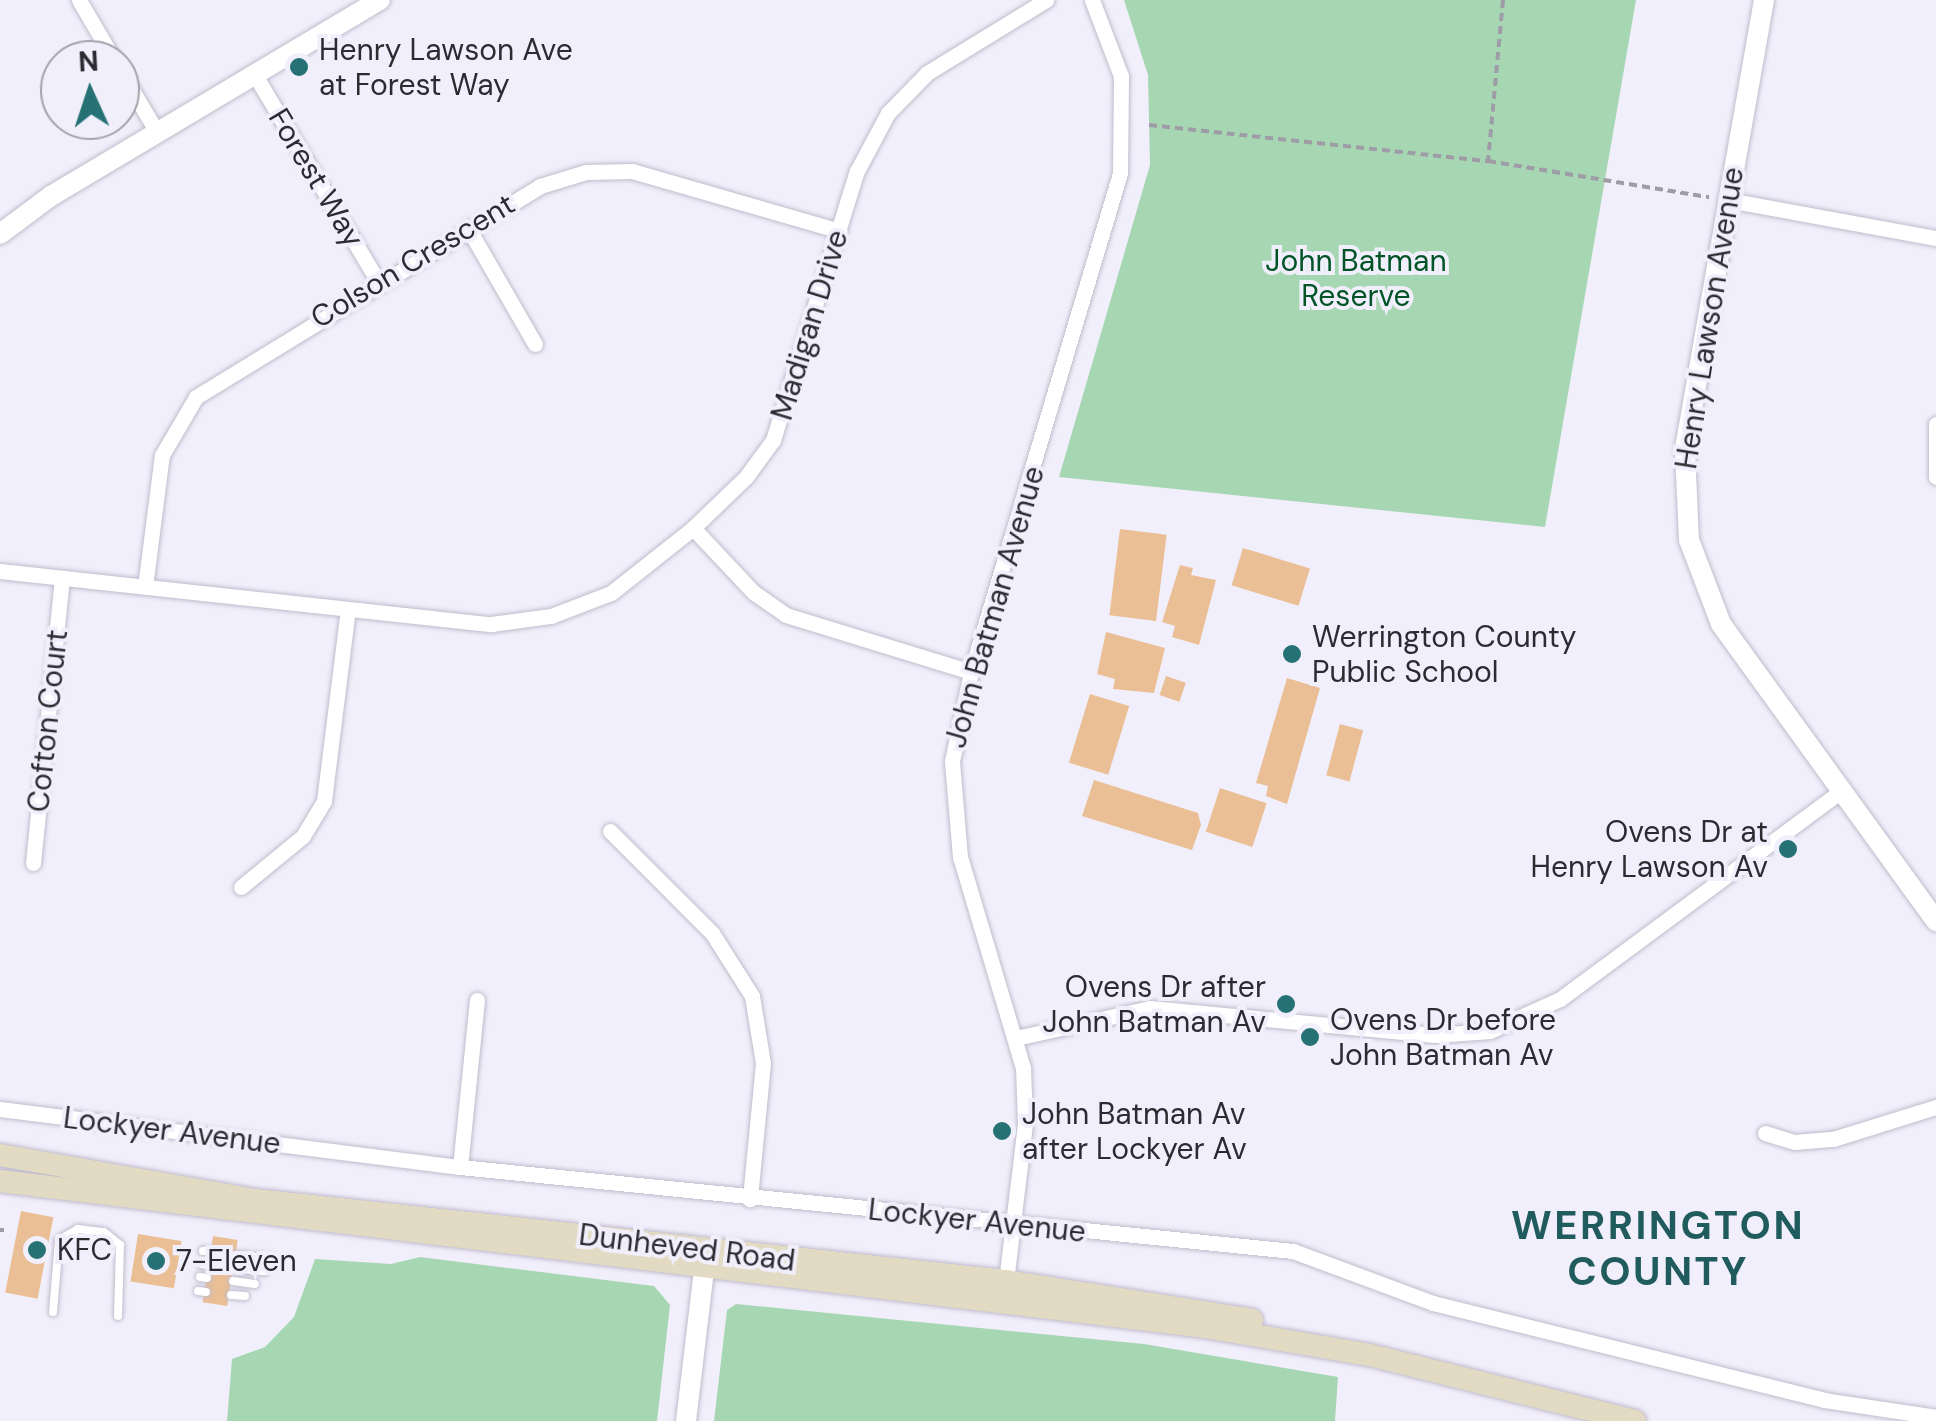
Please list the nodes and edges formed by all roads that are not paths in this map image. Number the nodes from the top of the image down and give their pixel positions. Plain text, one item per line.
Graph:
1 (79, 0) edge
2 (380, 0) edge
3 (1046, 0) edge
4 (1092, 0) edge
5 (1764, 0) edge
6 (102, 40) edge
7 (255, 74) junction
8 (140, 104) edge
9 (157, 132) junction
10 (1728, 200) junction
11 (468, 228) junction
12 (840, 231) junction
13 (0, 234) edge
14 (1936, 238) edge
15 (378, 281) junction
16 (535, 344) dead end
17 (1936, 424) edge
18 (1936, 477) edge
19 (693, 528) junction
20 (0, 571) edge
21 (62, 578) junction
22 (145, 587) junction
23 (348, 608) junction
24 (971, 672) junction
25 (1840, 792) junction
26 (610, 830) dead end
27 (33, 863) dead end
28 (241, 887) dead end
29 (1936, 921) edge
30 (476, 1000) dead end
31 (1016, 1038) junction
32 (1936, 1106) edge
33 (0, 1109) edge
34 (1764, 1132) dead end
35 (0, 1155) edge
36 (41, 1160) junction
37 (460, 1167) junction
38 (2, 1179) edge
39 (750, 1198) junction
40 (1014, 1226) junction
41 (676, 1247) junction
42 (735, 1254) junction
43 (236, 1255) dead end
44 (274, 1259) dead end
45 (234, 1268) dead end
46 (704, 1270) junction
47 (265, 1271) dead end
48 (233, 1281) dead end
49 (1006, 1281) junction
50 (255, 1284) dead end
51 (231, 1295) dead end
52 (245, 1296) dead end
53 (963, 1298) junction
54 (1054, 1308) junction
55 (54, 1312) dead end
56 (118, 1316) dead end
57 (1370, 1355) junction
58 (1936, 1416) edge
59 (686, 1421) edge
60 (1635, 1421) edge

1 - 6 street
2 - 7 street
3 - 12 street, Madigan Drive
4 - 24 street, John Batman Avenue
5 - 10 street, Henry Lawson Avenue
7 - 9 street
7 - 15 street, Forest Way
8 - 9 street
9 - 13 street
10 - 14 street
10 - 25 street, Henry Lawson Avenue
11 - 12 street, Colson Crescent
11 - 15 street, Colson Crescent
11 - 16 street
12 - 19 street, Madigan Drive
15 - 22 street, Colson Crescent
17 - 18 street
19 - 23 street, Madigan Drive
19 - 24 street
20 - 21 street, Madigan Drive
21 - 22 street, Madigan Drive
21 - 27 street, Cofton Court
22 - 23 street, Madigan Drive
23 - 28 street
24 - 31 street, John Batman Avenue
25 - 29 street, Henry Lawson Avenue
25 - 31 street
26 - 39 street
30 - 37 street
31 - 40 street, John Batman Avenue
32 - 34 street
33 - 37 street, Lockyer Avenue
35 - 36 main road, Dunheved Road
36 - 38 main road
36 - 41 main road, Dunheved Road
37 - 39 street, Lockyer Avenue
38 - 46 main road, Dunheved Road
39 - 40 street, Lockyer Avenue
40 - 49 street, John Batman Avenue
40 - 58 street, Lockyer Avenue
41 - 42 main road, Dunheved Road
41 - 46 main road
42 - 46 main road
42 - 49 main road, Dunheved Road
43 - 44 lane
45 - 47 lane
46 - 53 main road, Dunheved Road
46 - 59 street
48 - 50 lane
49 - 53 main road
49 - 54 main road
49 - 57 main road, Dunheved Road
51 - 52 lane
53 - 54 main road, Dunheved Road
54 - 57 main road, Dunheved Road
55 - 56 lane
57 - 60 main road, Dunheved Road

